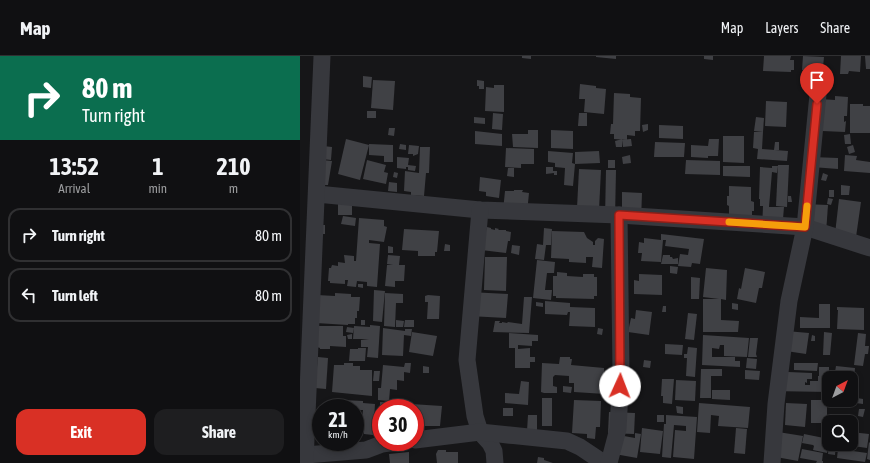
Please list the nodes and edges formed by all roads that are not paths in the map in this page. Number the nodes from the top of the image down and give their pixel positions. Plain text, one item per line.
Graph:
1 (322, 56) edge
2 (820, 74) dead end
3 (317, 194) junction
4 (480, 210) junction
5 (619, 215) junction
6 (307, 224) edge
7 (805, 227) junction
8 (870, 248) edge
9 (480, 432) junction
10 (424, 439) edge
11 (372, 448) edge
12 (306, 459) edge
13 (495, 463) edge
14 (604, 463) edge
15 (609, 463) edge
16 (772, 463) edge

1 - 3 street
2 - 7 street
3 - 4 street
3 - 6 street
4 - 5 street
4 - 9 street
5 - 7 street
5 - 15 street
6 - 12 street
7 - 8 street
7 - 16 street
9 - 10 street
9 - 13 street
9 - 14 street
11 - 12 street

